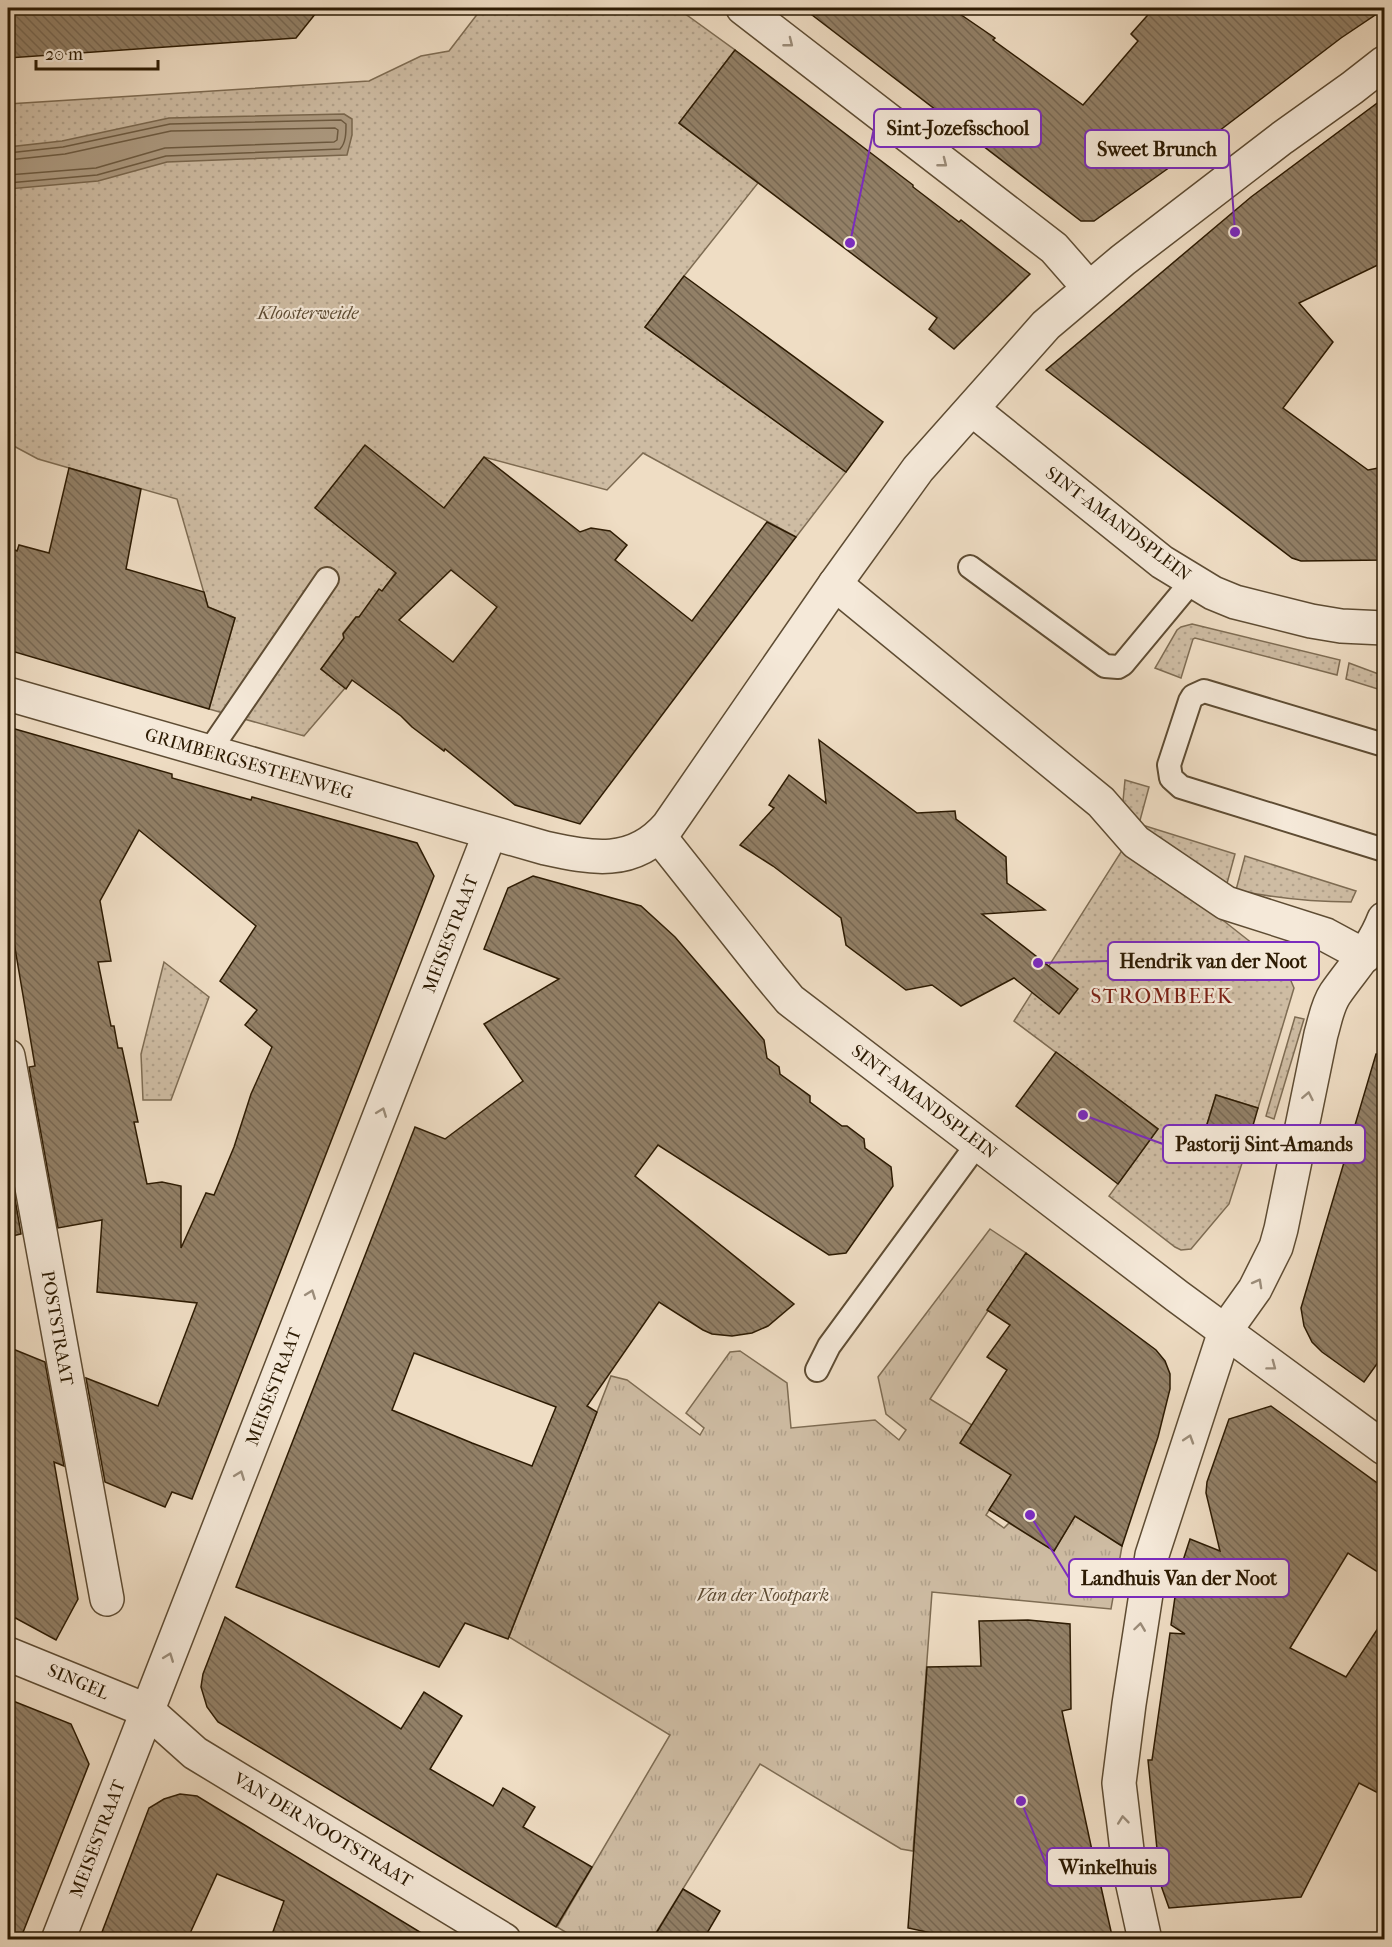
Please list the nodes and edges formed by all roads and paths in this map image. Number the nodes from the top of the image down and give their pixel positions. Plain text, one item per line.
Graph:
1 (743, 8) edge
2 (1384, 63) edge
3 (1089, 288) junction
4 (973, 410) junction
5 (970, 567) dead end
6 (327, 579) dead end
7 (1192, 581) junction
8 (835, 584) junction
9 (1384, 628) edge
10 (8, 694) edge
11 (1384, 746) edge
12 (208, 753) junction
13 (490, 833) junction
14 (659, 836) junction
15 (1384, 850) edge
16 (1384, 918) edge
17 (1365, 956) junction
18 (8, 1056) edge
19 (978, 1143) junction
20 (1225, 1331) junction
21 (817, 1370) dead end
22 (1384, 1448) edge
23 (107, 1599) dead end
24 (8, 1654) edge
25 (148, 1712) junction
26 (58, 1940) edge
27 (504, 1940) edge
28 (1145, 1940) edge

1 -> 3 street
2 - 3 street
3 - 4 street
4 - 7 street, SINT-AMANDSPLEIN
4 - 8 street
5 - 7 lane
6 - 12 lane
7 - 9 street, SINT-AMANDSPLEIN
8 - 14 street
8 - 17 street
10 - 12 street, GRIMBERGSESTEENWEG
11 - 15 lane
12 - 13 street, GRIMBERGSESTEENWEG
13 - 14 street
25 -> 13 street, MEISESTRAAT
14 - 19 street, SINT-AMANDSPLEIN
16 - 17 street
20 -> 17 street
18 - 23 street, POSTSTRAAT
19 - 20 street, SINT-AMANDSPLEIN
19 - 21 lane
20 -> 22 street, SINT-AMANDSPLEIN
28 -> 20 street
24 - 25 street, SINGEL
25 - 26 street, MEISESTRAAT
25 - 27 street, VAN DER NOOTSTRAAT

